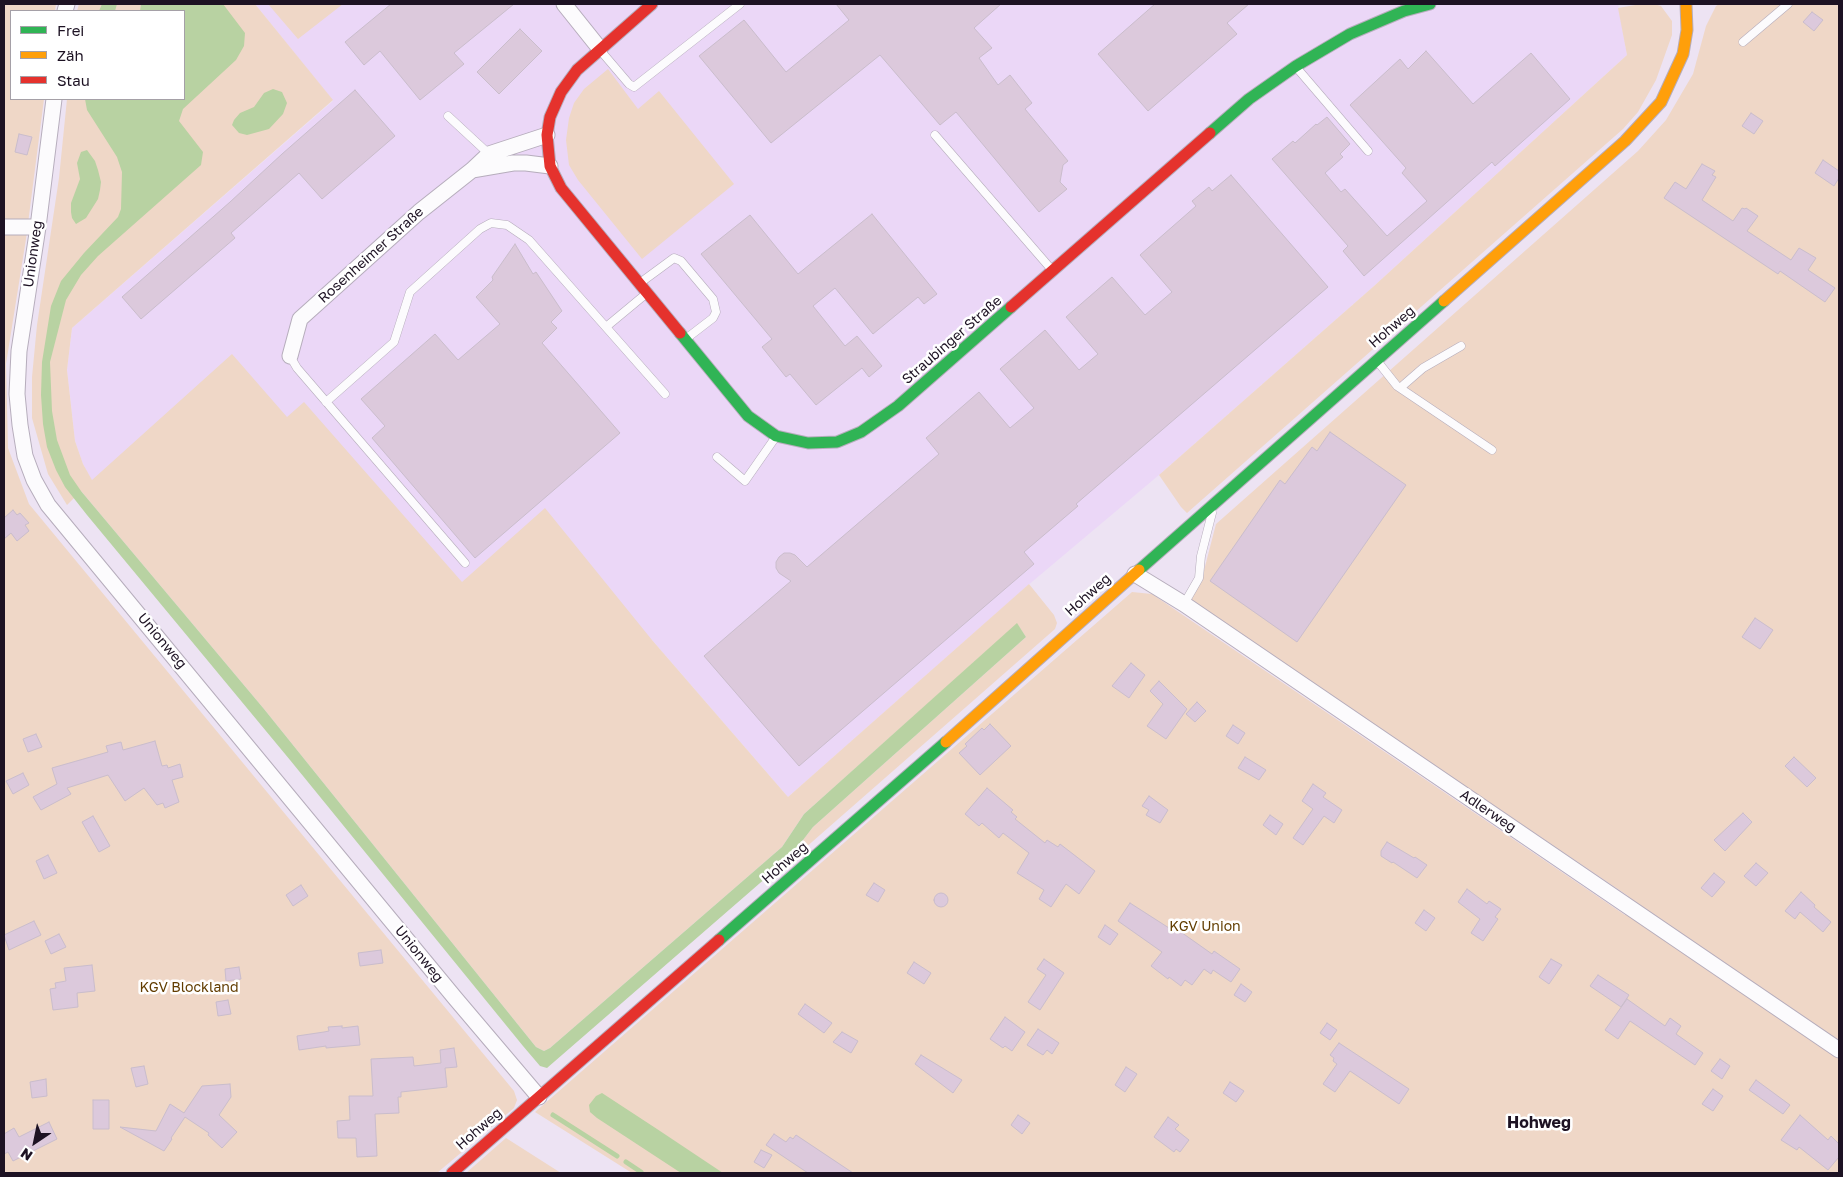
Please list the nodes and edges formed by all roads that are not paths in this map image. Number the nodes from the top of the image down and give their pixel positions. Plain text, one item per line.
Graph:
1 (564, 4) edge
2 (652, 4) edge
3 (740, 4) edge
4 (1430, 4) edge
5 (1686, 4) edge
6 (1788, 4) edge
7 (1743, 42) dead end
8 (600, 49) junction
9 (1296, 66) junction
10 (54, 100) edge
11 (448, 116) dead end
12 (936, 135) dead end
13 (547, 142) junction
14 (1368, 151) dead end
15 (489, 154) junction
16 (550, 166) junction
17 (472, 170) junction
18 (38, 226) junction
19 (4, 227) edge
20 (1053, 271) junction
21 (639, 284) junction
22 (648, 294) junction
23 (606, 327) junction
24 (685, 340) junction
25 (1461, 346) dead end
26 (290, 356) joint
27 (1376, 360) junction
28 (1400, 388) junction
29 (665, 394) dead end
30 (326, 402) junction
31 (776, 436) junction
32 (1492, 450) dead end
33 (717, 457) dead end
34 (1214, 504) junction
35 (465, 563) dead end
36 (1135, 574) junction
37 (1184, 604) junction
38 (1839, 1050) edge
39 (539, 1097) junction
40 (452, 1173) edge

1 - 8 street
2 - 8 street
3 - 8 lane
4 - 9 street, Straubinger Straße
5 - 27 street, Hohweg
6 - 7 lane
8 - 13 street
9 - 14 lane
9 - 20 street, Straubinger Straße
10 - 18 street, Unionweg
11 - 15 lane
12 - 20 lane
13 - 15 street, Rosenheimer Straße
13 - 16 street, Straubinger Straße
15 - 17 street, Rosenheimer Straße
16 - 17 street, Rosenheimer Straße
16 - 21 street, Straubinger Straße
17 - 26 street, Rosenheimer Straße
18 - 19 street
18 - 39 street, Unionweg
20 - 31 street, Straubinger Straße
21 - 22 street, Straubinger Straße
21 - 24 lane
22 - 23 lane
22 - 24 street, Straubinger Straße
23 - 29 lane
23 - 30 lane
24 - 31 street, Straubinger Straße
25 - 28 lane
26 - 30 lane
27 - 28 lane
27 - 34 street, Hohweg
28 - 32 lane
30 - 35 lane
31 - 33 lane
34 - 36 street, Hohweg
34 - 37 lane
36 - 37 street, Adlerweg
36 - 39 street, Hohweg
37 - 38 street, Adlerweg
39 - 40 street, Hohweg

